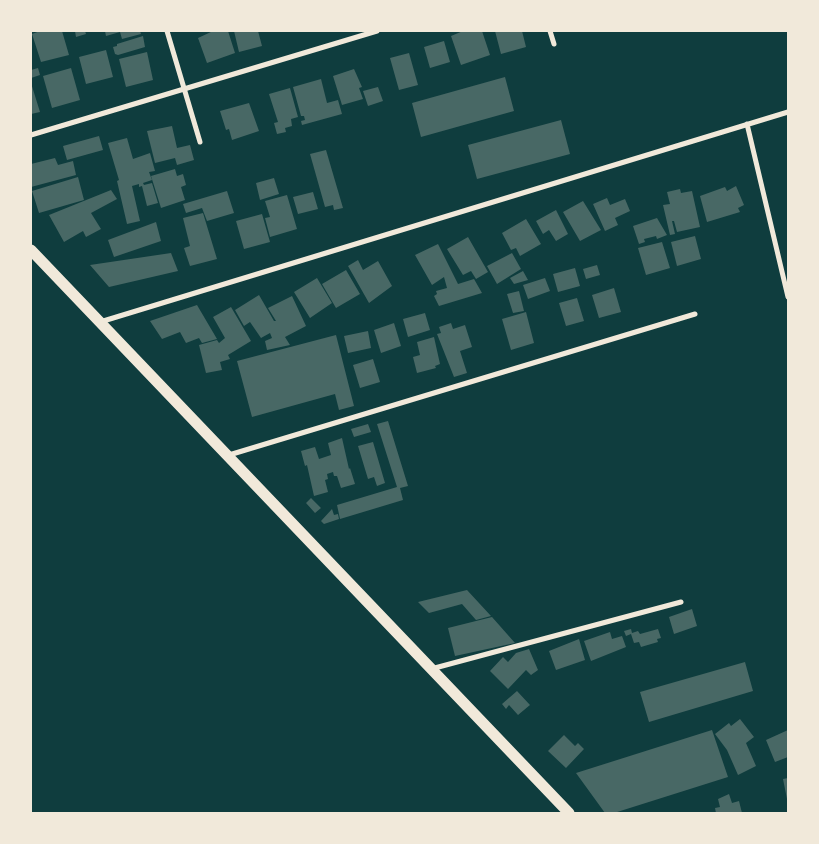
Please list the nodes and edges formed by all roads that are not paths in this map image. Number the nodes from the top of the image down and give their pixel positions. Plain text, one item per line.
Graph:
1 (167, 31) edge
2 (377, 31) edge
3 (550, 31) edge
4 (554, 44) dead end
5 (184, 88) junction
6 (788, 112) edge
7 (747, 124) junction
8 (31, 135) edge
9 (200, 142) dead end
10 (31, 250) edge
11 (788, 297) edge
12 (695, 314) dead end
13 (99, 322) junction
14 (226, 456) junction
15 (681, 602) dead end
16 (431, 669) junction
17 (569, 813) edge

1 - 5 street
2 - 5 street
3 - 4 street
5 - 8 street
5 - 9 street
6 - 7 street
7 - 11 street
7 - 13 street
10 - 13 main road
12 - 14 street
13 - 14 main road
14 - 16 main road
15 - 16 street
16 - 17 main road

